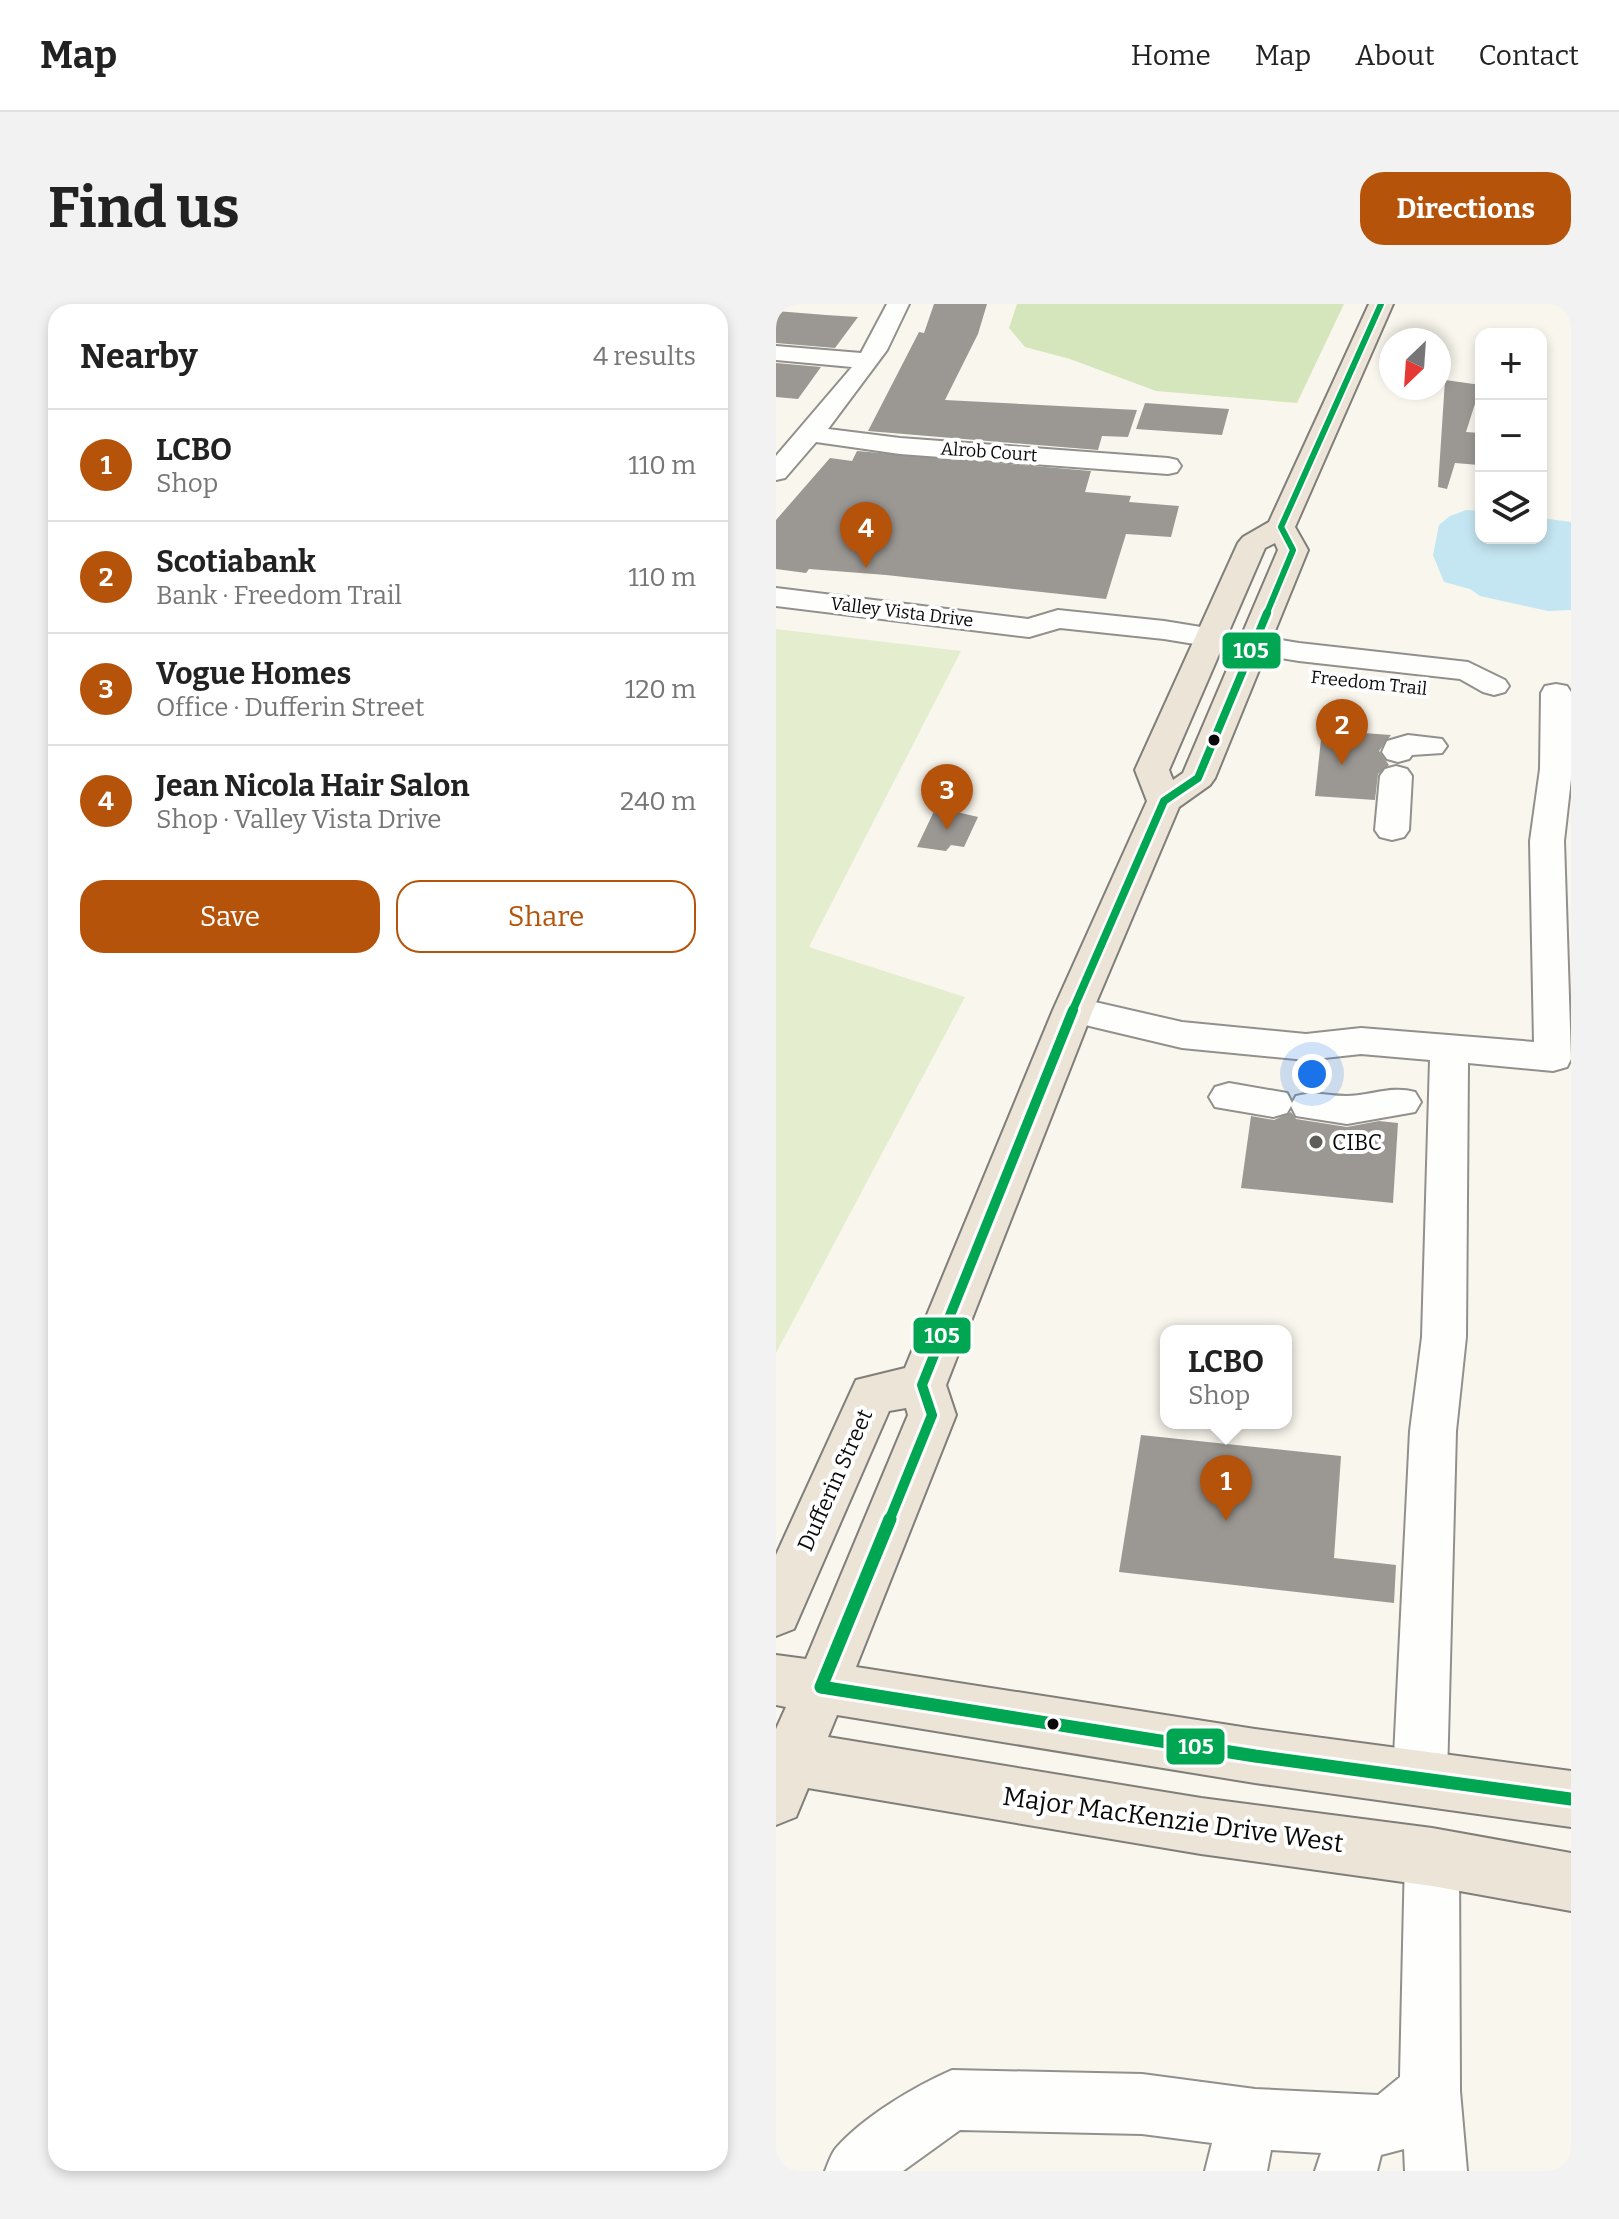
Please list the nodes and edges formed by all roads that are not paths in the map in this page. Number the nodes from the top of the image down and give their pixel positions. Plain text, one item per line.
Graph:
1 (898, 304) edge
2 (1381, 304) edge
3 (776, 353) edge
4 (866, 361) junction
5 (810, 434) junction
6 (1168, 466) dead end
7 (776, 472) edge
8 (1281, 527) junction
9 (776, 597) edge
10 (1206, 649) junction
11 (1248, 656) junction
12 (1564, 694) edge
13 (1431, 746) dead end
14 (1564, 770) edge
15 (1164, 801) junction
16 (1392, 830) dead end
17 (1073, 1010) junction
18 (1449, 1049) junction
19 (1229, 1097) dead end
20 (1401, 1102) dead end
21 (922, 1385) junction
22 (776, 1612) edge
23 (798, 1683) edge
24 (781, 1771) edge
25 (1420, 1777) junction
26 (1571, 1799) edge
27 (1432, 1857) junction
28 (1571, 1882) edge
29 (1430, 2091) junction
30 (1242, 2145) edge
31 (1353, 2148) edge
32 (856, 2171) edge
33 (1436, 2171) edge

1 - 4 street
2 - 8 main road
3 - 4 street
4 - 5 street
5 - 6 street, Alrob Court
5 - 7 street
8 - 10 main road
8 - 11 main road
9 - 10 street, Valley Vista Drive
10 - 11 street, Freedom Trail
10 - 15 main road
11 - 12 street, Freedom Trail
11 - 15 main road
12 - 14 street
13 - 16 street
14 - 18 street
15 - 17 main road
17 - 18 street
17 - 21 main road
18 - 25 street
19 - 20 street
21 - 22 main road, Dufferin Street
21 - 23 main road
23 - 24 main road
23 - 25 main road
24 - 27 main road, Major MacKenzie Drive West
25 - 26 main road
27 - 28 main road, Major MacKenzie Drive West
27 - 29 street
29 - 31 street
29 - 33 street
30 - 31 street
30 - 32 street

